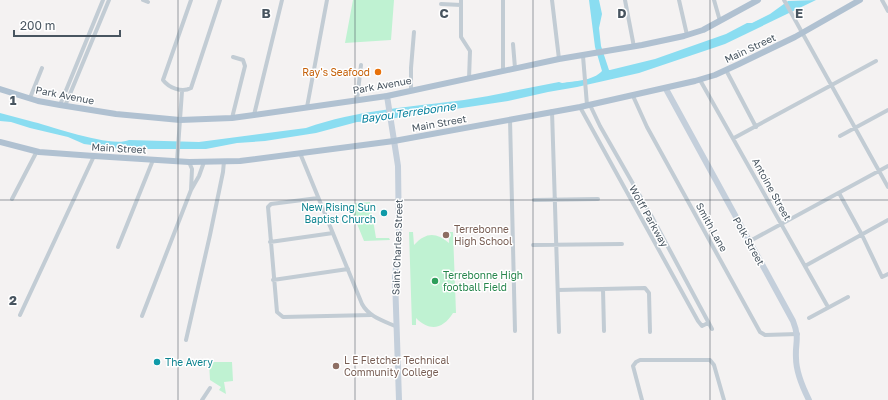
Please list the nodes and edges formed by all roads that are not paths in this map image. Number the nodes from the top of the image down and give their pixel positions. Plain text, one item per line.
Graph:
1 (102, 0) edge
2 (109, 0) edge
3 (143, 0) edge
4 (191, 0) edge
5 (220, 0) edge
6 (282, 0) edge
7 (328, 0) edge
8 (503, 0) edge
9 (552, 0) edge
10 (625, 0) edge
11 (679, 0) edge
12 (714, 0) edge
13 (785, 0) edge
14 (860, 0) edge
15 (882, 0) edge
16 (754, 1) edge
17 (148, 2) dead end
18 (461, 2) edge
19 (441, 4) dead end
20 (888, 12) edge
21 (720, 21) junction
22 (414, 32) dead end
23 (803, 33) junction
24 (688, 35) junction
25 (513, 44) dead end
26 (634, 47) junction
27 (583, 56) junction
28 (233, 57) dead end
29 (559, 59) junction
30 (876, 61) dead end
31 (361, 65) dead end
32 (42, 68) dead end
33 (515, 68) junction
34 (726, 70) junction
35 (503, 71) junction
36 (469, 79) junction
37 (700, 80) junction
38 (832, 84) junction
39 (666, 88) junction
40 (0, 89) edge
41 (411, 90) junction
42 (182, 91) junction
43 (387, 96) junction
44 (633, 96) junction
45 (30, 98) junction
46 (357, 100) junction
47 (588, 105) junction
48 (62, 106) junction
49 (307, 107) junction
50 (580, 107) junction
51 (888, 110) edge
52 (552, 111) junction
53 (254, 115) junction
54 (232, 118) junction
55 (510, 119) junction
56 (180, 120) junction
57 (600, 126) junction
58 (756, 127) junction
59 (855, 128) junction
60 (593, 130) junction
61 (840, 136) dead end
62 (734, 138) junction
63 (394, 141) junction
64 (0, 142) edge
65 (37, 151) junction
66 (300, 153) junction
67 (94, 156) junction
68 (153, 160) junction
69 (224, 161) junction
70 (177, 162) junction
71 (189, 162) junction
72 (204, 162) junction
73 (888, 166) edge
74 (879, 170) junction
75 (888, 187) edge
76 (191, 190) junction
77 (839, 193) junction
78 (12, 198) dead end
79 (318, 198) junction
80 (598, 198) dead end
81 (534, 200) dead end
82 (555, 200) junction
83 (888, 220) edge
84 (782, 224) junction
85 (333, 233) junction
86 (862, 235) junction
87 (750, 241) junction
88 (270, 242) junction
89 (622, 244) dead end
90 (556, 245) junction
91 (533, 246) dead end
92 (118, 247) dead end
93 (805, 266) junction
94 (348, 269) junction
95 (888, 274) edge
96 (273, 280) junction
97 (603, 289) junction
98 (558, 290) junction
99 (848, 297) dead end
100 (828, 307) junction
101 (371, 314) junction
102 (20, 315) dead end
103 (142, 316) dead end
104 (809, 318) dead end
105 (708, 323) junction
106 (397, 327) junction
107 (712, 329) dead end
108 (515, 331) dead end
109 (604, 331) dead end
110 (559, 332) dead end
111 (650, 332) dead end
112 (798, 334) junction
113 (186, 340) dead end
114 (210, 388) dead end
115 (202, 400) edge
116 (399, 400) edge
117 (642, 400) edge
118 (724, 400) edge
119 (809, 400) edge

1 - 48 street
2 - 48 street
3 - 17 street
4 - 42 street
5 - 42 street
6 - 53 street
7 - 49 street
8 - 35 street
9 - 29 street
10 - 26 street
11 - 24 street
12 - 21 street
13 - 23 street
14 - 23 main road, Main Street
15 - 20 street
16 - 21 main road, Park Avenue
18 - 19 street
18 - 36 street
21 - 24 main road, Park Avenue
22 - 41 street
23 - 34 main road, Main Street
23 - 38 street
24 - 26 main road, Park Avenue
25 - 33 street
26 - 27 main road, Park Avenue
27 - 29 main road, Park Avenue
27 - 47 street
28 - 54 street
29 - 33 main road, Park Avenue
30 - 38 street
31 - 46 street
32 - 45 street
33 - 35 main road, Park Avenue
34 - 37 main road, Main Street
34 - 58 street
35 - 36 main road, Park Avenue
36 - 41 main road, Park Avenue
37 - 39 main road, Main Street
37 - 62 street, Antoine Street
38 - 58 street
38 - 59 street
39 - 44 main road, Main Street
39 - 87 street, Polk Street
40 - 45 main road, Park Avenue
41 - 43 main road, Park Avenue
42 - 56 street
43 - 46 main road, Park Avenue
43 - 63 street, Saint Charles Street
44 - 47 main road, Main Street
44 - 112 street, Smith Lane
45 - 48 main road, Park Avenue
46 - 49 main road, Park Avenue
47 - 50 main road, Main Street
47 - 57 street
48 - 56 main road, Park Avenue
49 - 53 main road, Park Avenue
50 - 52 main road, Main Street
50 - 60 street, Wolff Parkway
51 - 59 street
52 - 55 main road, Main Street
52 - 82 street
53 - 54 main road, Park Avenue
54 - 56 main road, Park Avenue
55 - 63 main road, Main Street
55 - 108 street
56 - 70 street
57 - 60 street
57 - 105 street
58 - 62 street
59 - 61 street
59 - 74 street
60 - 105 street, Wolff Parkway
62 - 84 street, Antoine Street
63 - 66 main road, Main Street
63 - 106 street, Saint Charles Street
64 - 65 main road, Main Street
65 - 67 main road, Main Street
65 - 78 street
66 - 69 main road, Main Street
66 - 79 street
67 - 68 main road, Main Street
67 - 102 street
68 - 70 main road, Main Street
68 - 92 street
69 - 72 main road, Main Street
69 - 113 street
70 - 71 main road, Main Street
71 - 72 main road, Main Street
71 - 76 street
72 - 76 street
73 - 74 street
74 - 75 street
74 - 77 street
76 - 103 street
77 - 84 street
77 - 86 street
79 - 85 street
79 - 88 street
80 - 82 street
81 - 82 street
82 - 90 street
83 - 86 street
84 - 87 street
84 - 93 street, Antoine Street
85 - 88 street
85 - 94 street
86 - 93 street
86 - 95 street
87 - 112 street, Polk Street
88 - 96 street
89 - 90 street
90 - 91 street
90 - 98 street
93 - 100 street, Antoine Street
94 - 96 street
94 - 101 street
96 - 101 street
97 - 98 street
97 - 109 street
97 - 111 street
98 - 110 street
99 - 100 street
100 - 104 street
101 - 106 street
105 - 107 street
106 - 116 street, Saint Charles Street
112 - 119 street, Polk Street
114 - 115 street
117 - 118 street

